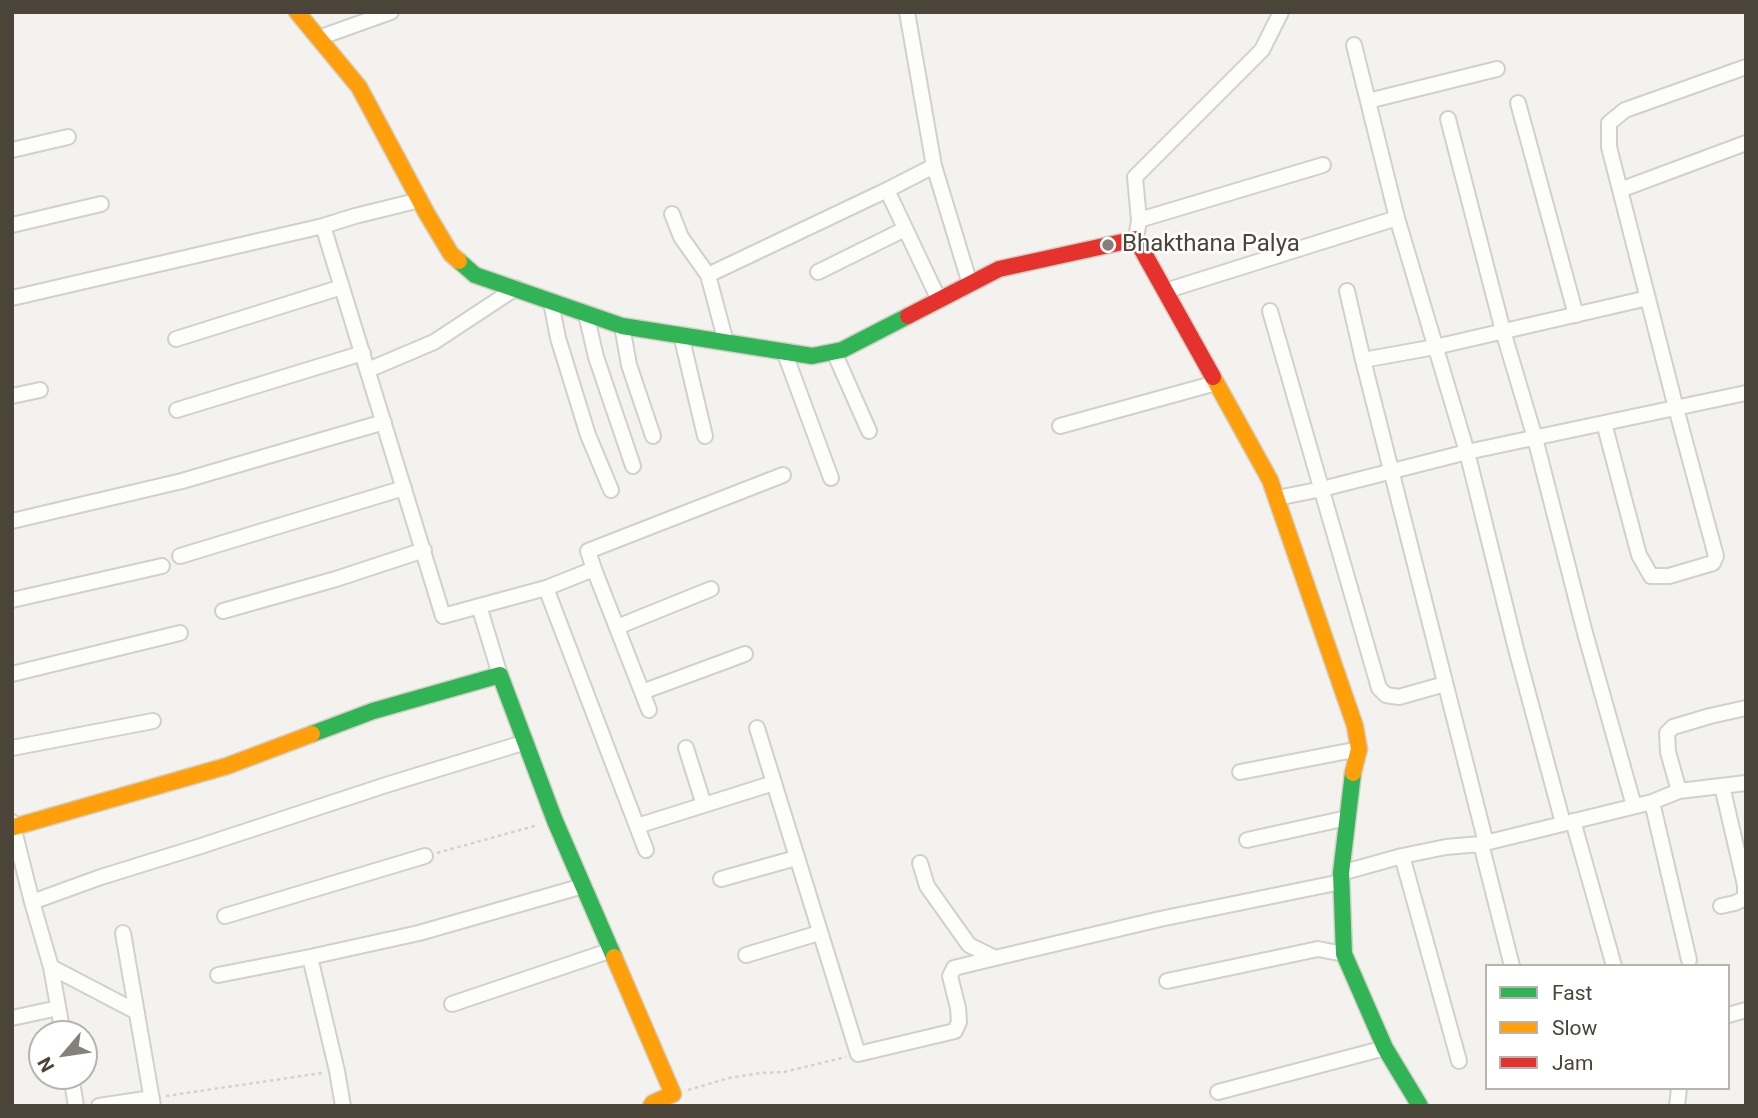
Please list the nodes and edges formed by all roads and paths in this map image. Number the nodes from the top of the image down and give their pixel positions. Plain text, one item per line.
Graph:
1 (297, 12) edge
2 (391, 12) edge
3 (907, 12) edge
4 (1281, 12) edge
5 (318, 38) junction
6 (1354, 45) dead end
7 (1746, 66) edge
8 (1497, 69) dead end
9 (1368, 101) junction
10 (1518, 103) dead end
11 (1448, 119) dead end
12 (68, 137) dead end
13 (1746, 144) edge
14 (12, 150) edge
15 (1323, 164) dead end
16 (934, 166) junction
17 (887, 190) junction
18 (1620, 190) junction
19 (420, 200) junction
20 (101, 204) dead end
21 (672, 214) dead end
22 (1397, 218) junction
23 (1139, 220) junction
24 (12, 225) edge
25 (323, 226) junction
26 (905, 229) junction
27 (1136, 239) junction
28 (818, 272) dead end
29 (708, 275) junction
30 (970, 284) junction
31 (342, 287) junction
32 (516, 288) junction
33 (1165, 291) junction
34 (1347, 291) dead end
35 (12, 298) edge
36 (1648, 298) junction
37 (939, 300) junction
38 (551, 302) junction
39 (1270, 311) dead end
40 (586, 314) junction
41 (1576, 315) junction
42 (622, 326) junction
43 (1503, 331) junction
44 (681, 335) junction
45 (176, 339) dead end
46 (726, 342) junction
47 (1435, 347) junction
48 (784, 351) junction
49 (363, 352) junction
50 (834, 352) junction
51 (1363, 360) junction
52 (368, 370) junction
53 (1216, 383) junction
54 (40, 390) dead end
55 (1746, 394) edge
56 (12, 396) edge
57 (1676, 408) junction
58 (177, 410) dead end
59 (384, 422) junction
60 (1604, 423) junction
61 (1060, 426) dead end
62 (869, 432) dead end
63 (653, 436) dead end
64 (705, 436) dead end
65 (1535, 438) junction
66 (1467, 452) junction
67 (633, 466) dead end
68 (1390, 472) junction
69 (783, 475) dead end
70 (831, 478) dead end
71 (404, 488) junction
72 (1322, 489) junction
73 (611, 490) dead end
74 (1277, 498) junction
75 (12, 521) edge
76 (424, 550) junction
77 (180, 556) dead end
78 (162, 566) dead end
79 (594, 569) junction
80 (546, 588) junction
81 (711, 589) dead end
82 (12, 600) edge
83 (479, 606) junction
84 (223, 611) dead end
85 (617, 626) junction
86 (180, 633) dead end
87 (745, 654) dead end
88 (12, 674) edge
89 (500, 675) junction
90 (1445, 684) junction
91 (642, 692) junction
92 (1746, 708) edge
93 (649, 710) dead end
94 (153, 721) dead end
95 (758, 728) dead end
96 (526, 742) junction
97 (12, 748) edge
98 (686, 748) dead end
99 (1359, 749) junction
100 (1240, 772) dead end
101 (774, 783) junction
102 (1746, 783) edge
103 (1722, 786) junction
104 (1679, 791) junction
105 (1652, 802) junction
106 (704, 805) junction
107 (1634, 806) junction
108 (1347, 818) junction
109 (555, 821) junction
110 (1568, 822) junction
111 (13, 825) edge
112 (637, 826) junction
113 (1247, 840) dead end
114 (1484, 843) junction
115 (646, 850) dead end
116 (425, 856) joint
117 (1402, 856) junction
118 (796, 858) junction
119 (920, 863) dead end
120 (1341, 877) junction
121 (721, 879) dead end
122 (583, 886) junction
123 (32, 902) junction
124 (1721, 906) dead end
125 (225, 916) dead end
126 (123, 933) dead end
127 (819, 933) junction
128 (612, 950) junction
129 (1345, 954) junction
130 (746, 955) dead end
131 (310, 957) junction
132 (995, 958) junction
133 (1689, 960) dead end
134 (1512, 964) edge
135 (1613, 964) edge
136 (51, 967) junction
137 (218, 975) dead end
138 (1167, 981) dead end
139 (453, 1003) dead end
140 (58, 1008) junction
141 (137, 1012) junction
142 (12, 1018) edge
143 (60, 1020) edge
144 (1385, 1048) junction
145 (858, 1054) junction
146 (1459, 1061) dead end
147 (337, 1071) junction
148 (1217, 1092) dead end
149 (673, 1094) junction
150 (153, 1102) edge
151 (99, 1106) edge
152 (343, 1106) edge
153 (651, 1106) edge
154 (1420, 1106) edge

1 - 5 street
2 - 5 street
3 - 16 street
4 - 23 street
5 - 19 street
6 - 9 street
7 - 18 street
8 - 9 street
9 - 22 street
10 - 41 street
11 - 43 street
12 - 14 street
13 - 18 street
15 - 23 street
16 - 17 street
16 - 30 street
17 - 26 street
17 - 29 street
18 - 36 street
19 - 25 street
19 - 32 street
20 - 24 street
21 - 29 street
22 - 33 street
22 - 47 street
23 - 27 street
25 - 31 street
25 - 35 street
26 - 28 street
26 - 37 street
27 - 30 street
27 - 33 street
29 - 46 street
30 - 37 street
31 - 45 street
31 - 49 street
32 - 38 street
32 - 52 street
33 - 53 street
34 - 51 street
36 - 41 street
36 - 57 street
37 - 50 street
38 - 40 street
38 - 73 street
39 - 72 street
40 - 42 street
40 - 67 street
41 - 43 street
42 - 44 street
42 - 63 street
43 - 47 street
43 - 65 street
44 - 46 street
44 - 64 street
46 - 48 street
47 - 51 street
47 - 66 street
48 - 50 street
48 - 70 street
49 - 52 street
49 - 58 street
50 - 62 street
51 - 68 street
52 - 59 street
53 - 61 street
53 - 74 street
54 - 56 street
55 - 57 street
57 - 60 street
57 - 60 street
59 - 71 street
59 - 75 street
60 - 65 street
65 - 66 street
65 - 107 street
66 - 68 street
66 - 110 street
68 - 72 street
68 - 90 street
69 - 79 street
71 - 76 street
71 - 77 street
72 - 74 street
72 - 90 street
74 - 99 street
76 - 83 street
76 - 84 street
78 - 82 street
79 - 80 street
79 - 85 street
80 - 83 street
80 - 112 street
81 - 85 street
83 - 89 street
85 - 91 street
86 - 88 street
87 - 91 street
89 - 96 street
89 - 111 street
90 - 114 street
91 - 93 street
92 - 104 street
94 - 97 street
95 - 101 street
96 - 109 street
96 - 123 street
98 - 106 street
99 - 100 street
99 - 108 street
101 - 106 street
101 - 118 street
102 - 103 street
103 - 104 street
103 - 124 street
104 - 105 street
105 - 107 street
105 - 133 street
106 - 112 street
107 - 110 street
108 - 113 street
108 - 120 street
109 - 116 path
109 - 122 street
110 - 114 street
110 - 135 street
111 - 123 street
112 - 115 street
114 - 117 street
114 - 134 street
116 - 125 street
117 - 120 street
117 - 146 street
118 - 121 street
118 - 127 street
119 - 132 street
120 - 129 street
120 - 132 street
122 - 128 street
122 - 131 street
123 - 136 street
126 - 141 street
127 - 130 street
127 - 145 street
128 - 139 street
128 - 149 street
129 - 138 street
129 - 144 street
131 - 137 street
131 - 147 street
132 - 145 street
136 - 140 street
136 - 141 street
140 - 142 street
140 - 143 street
141 - 150 street
144 - 148 street
144 - 154 street
145 - 149 path
147 - 150 path
147 - 152 street
149 - 153 street
150 - 151 street

